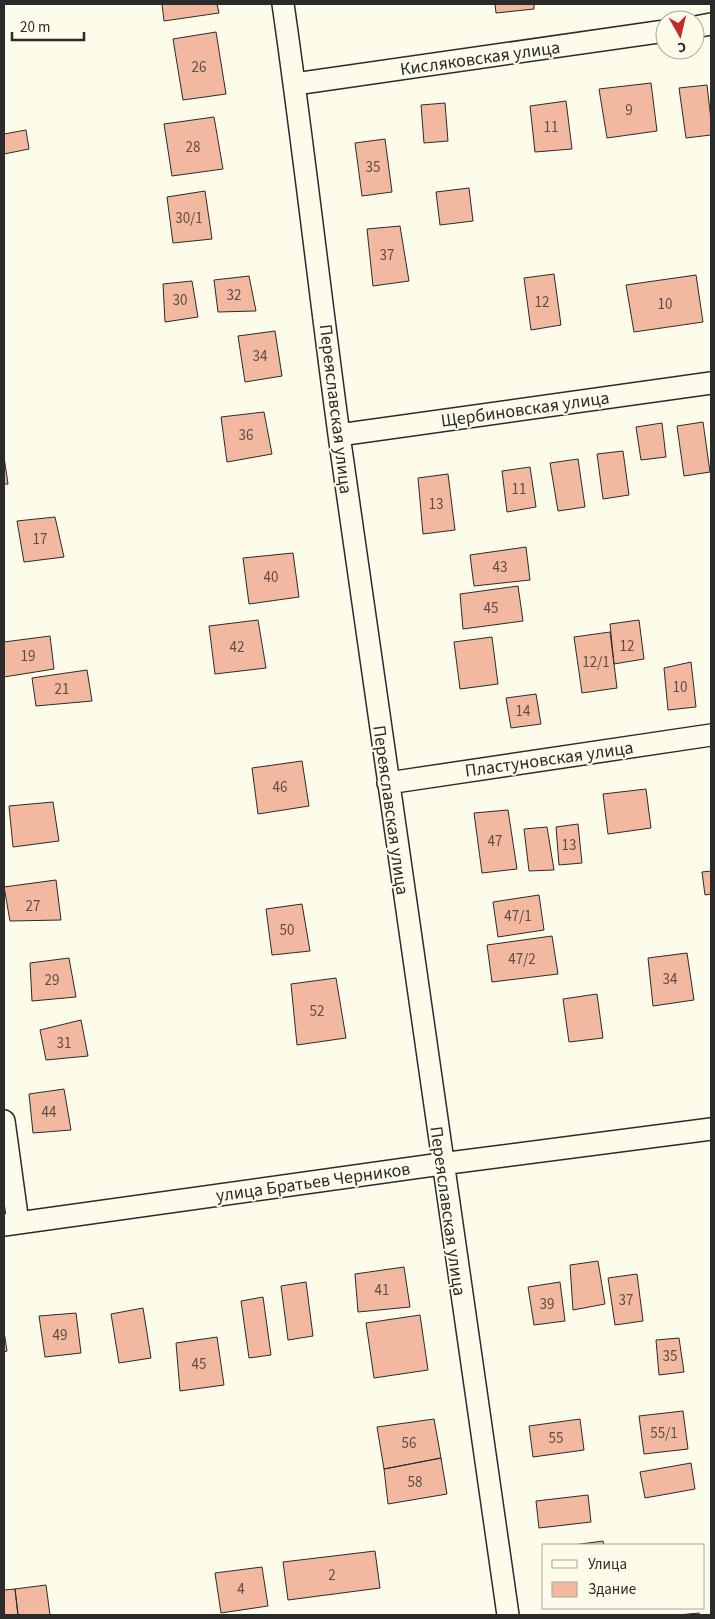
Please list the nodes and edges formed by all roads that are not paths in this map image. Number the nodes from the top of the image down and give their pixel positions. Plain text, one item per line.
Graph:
1 (283, 4) edge
2 (655, 32) edge
3 (295, 84) junction
4 (711, 384) edge
5 (339, 435) junction
6 (711, 735) edge
7 (388, 783) junction
8 (4, 1121) edge
9 (711, 1129) edge
10 (441, 1164) junction
11 (11, 1224) edge
12 (508, 1615) edge

1 - 3 street, Переяславская улица
2 - 3 street, Кисляковская улица
3 - 5 street, Переяславская улица
4 - 5 street, Щербиновская улица
5 - 7 street, Переяславская улица
6 - 7 street, Пластуновская улица
7 - 10 street, Переяславская улица
8 - 11 street
9 - 10 street, улица Братьев Черников
10 - 11 street, улица Братьев Черников
10 - 12 street, Переяславская улица

